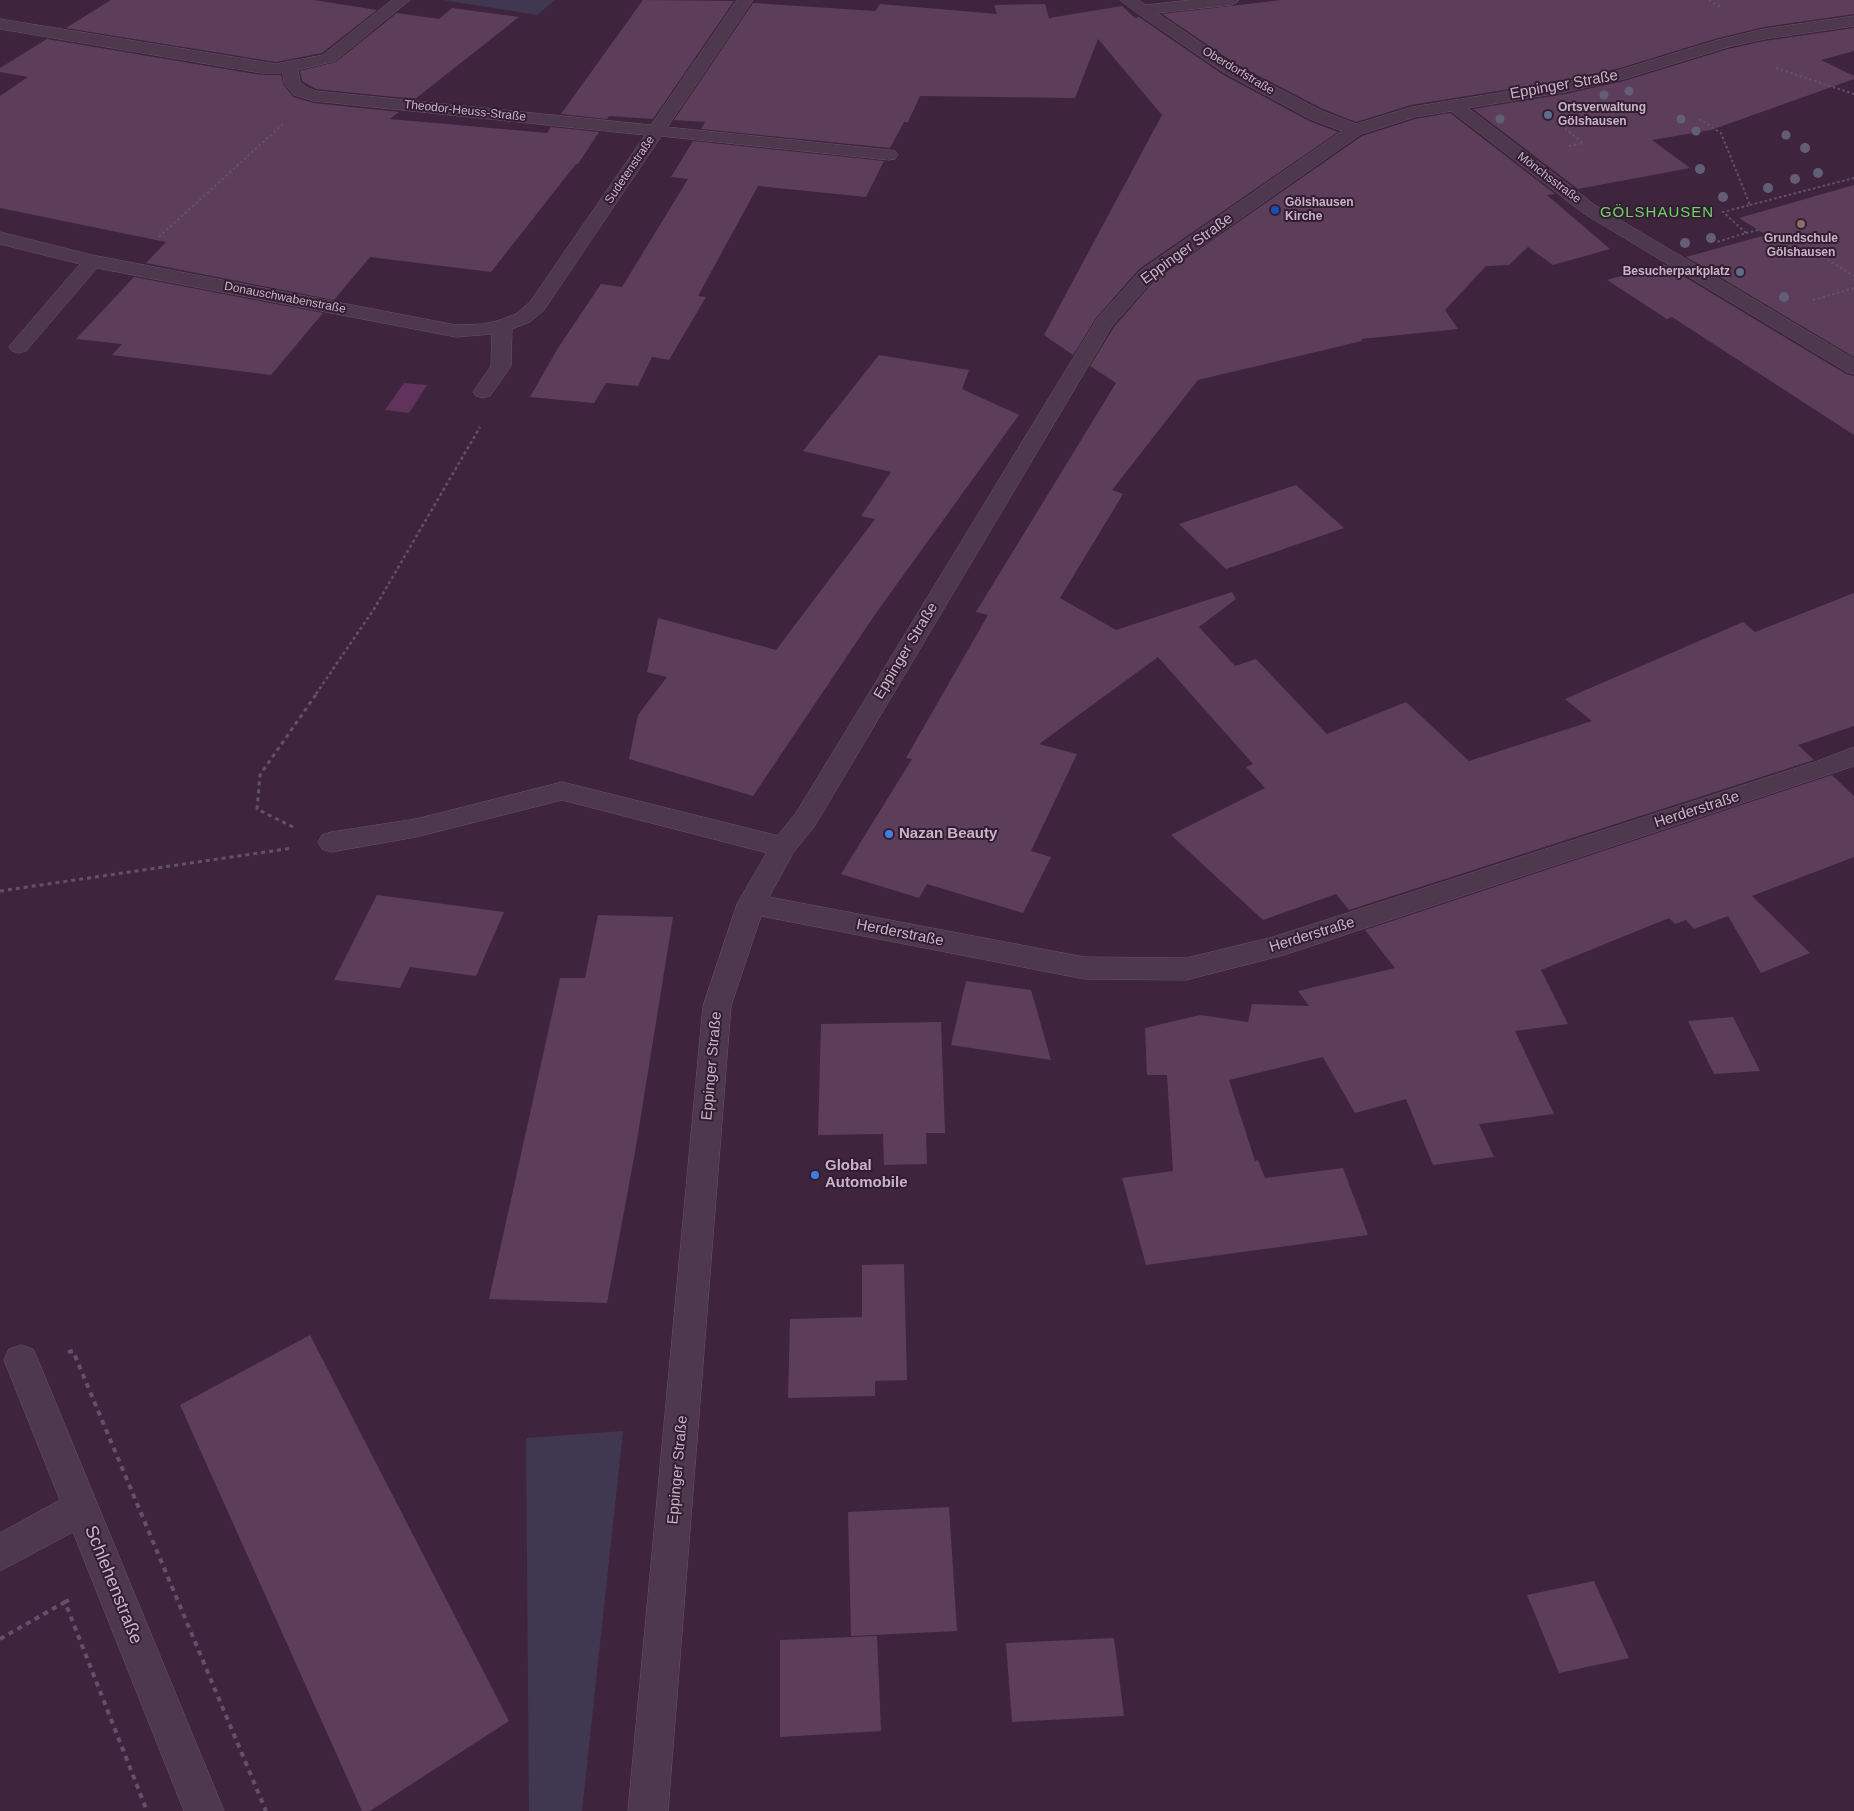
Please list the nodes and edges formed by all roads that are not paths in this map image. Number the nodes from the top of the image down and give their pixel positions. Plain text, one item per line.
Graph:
1 (402, 0) edge
2 (745, 0) edge
3 (1128, 0) edge
4 (1231, 0) edge
5 (1142, 10) junction
6 (1854, 21) edge
7 (0, 24) edge
8 (290, 68) junction
9 (1454, 105) junction
10 (1355, 130) junction
11 (658, 131) junction
12 (889, 155) dead end
13 (0, 238) edge
14 (92, 262) junction
15 (502, 326) junction
16 (19, 347) dead end
17 (1854, 368) edge
18 (483, 392) dead end
19 (1854, 756) edge
20 (331, 842) road end
21 (783, 847) junction
22 (751, 904) junction
23 (21, 1360) road end
24 (81, 1508) junction
25 (0, 1553) edge
26 (204, 1811) edge
27 (648, 1811) edge

1 - 8 street
2 - 11 street, Sudetenstraße
3 - 5 street, Oberdorfstraße
4 - 5 street
5 - 10 street, Oberdorfstraße
6 - 9 street, Eppinger Straße
7 - 8 street
8 - 11 street, Theodor-Heuss-Straße
9 - 10 street, Eppinger Straße
9 - 17 street, Mönchsstraße
10 - 21 street, Eppinger Straße
11 - 12 street, Theodor-Heuss-Straße
11 - 15 street, Sudetenstraße
13 - 14 street, Donauschwabenstraße
14 - 15 street, Donauschwabenstraße
14 - 16 street
15 - 18 street
19 - 22 street, Herderstraße
20 - 21 street
21 - 22 street, Eppinger Straße
22 - 27 street, Eppinger Straße
23 - 24 street, Schlehenstraße
24 - 25 street
24 - 26 street, Schlehenstraße

